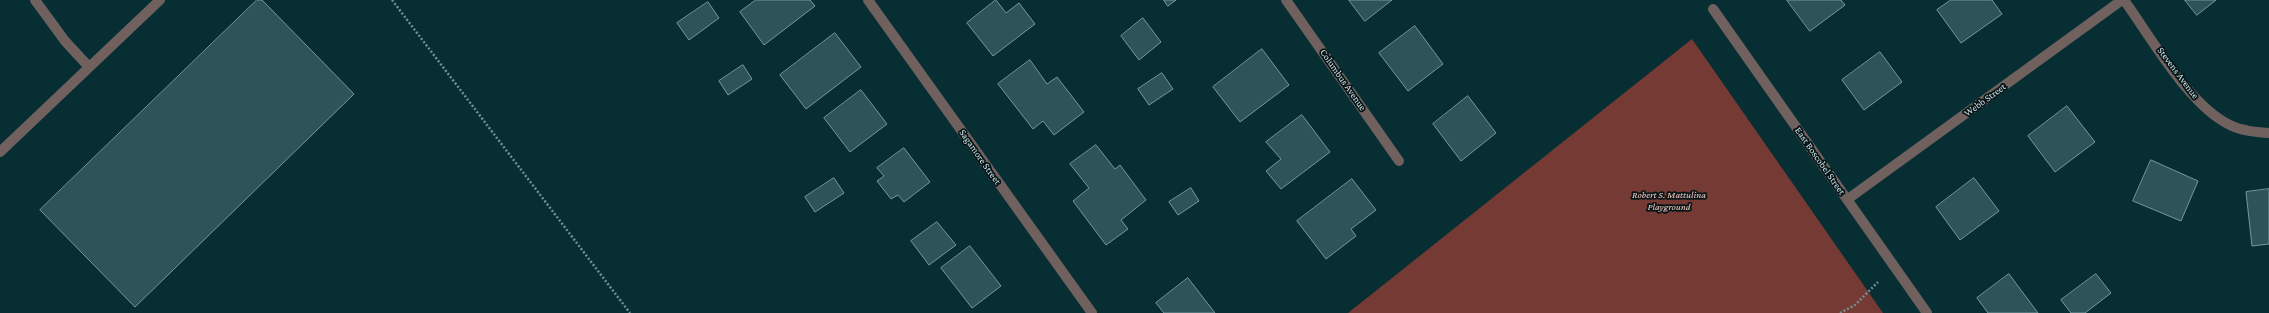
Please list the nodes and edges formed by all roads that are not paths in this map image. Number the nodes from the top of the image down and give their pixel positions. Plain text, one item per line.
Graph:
1 (34, 0) edge
2 (160, 0) edge
3 (868, 0) edge
4 (1286, 0) edge
5 (2123, 0) edge
6 (1713, 9) dead end
7 (89, 67) junction
8 (2269, 133) edge
9 (0, 152) edge
10 (1399, 161) dead end
11 (1848, 199) junction
12 (1092, 313) edge
13 (1927, 313) edge

1 - 7 street
2 - 7 street
3 - 12 street, Sagamore Street
4 - 10 street, Columbus Avenue
5 - 8 street, Stevens Avenue
5 - 11 street, Webb Street
6 - 11 street, East Boscobel Street
7 - 9 street
11 - 13 street, East Boscobel Street

